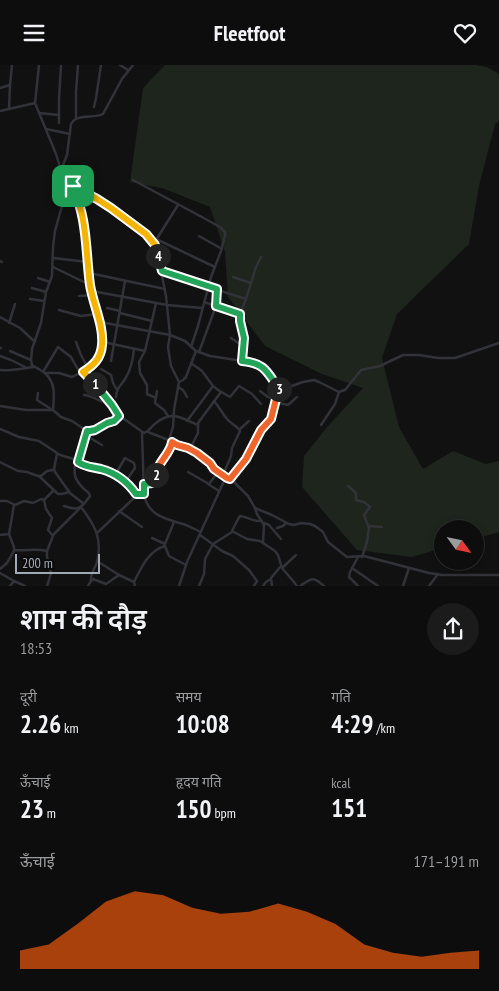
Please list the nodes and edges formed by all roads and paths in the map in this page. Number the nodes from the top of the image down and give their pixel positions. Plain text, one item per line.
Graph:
1 (12, 65) edge
2 (39, 65) edge
3 (61, 65) edge
4 (78, 65) edge
5 (101, 65) edge
6 (120, 65) edge
7 (133, 65) edge
8 (128, 70) junction
9 (10, 85) junction
10 (0, 88) edge
11 (35, 103) junction
12 (94, 107) dead end
13 (9, 109) junction
14 (0, 111) edge
15 (39, 113) junction
16 (59, 115) junction
17 (76, 118) junction
18 (59, 123) dead end
19 (46, 129) junction
20 (70, 134) junction
21 (61, 170) junction
22 (133, 180) dead end
23 (70, 183) junction
24 (73, 186) junction
25 (178, 205) junction
26 (199, 236) dead end
27 (156, 239) junction
28 (154, 243) junction
29 (222, 249) junction
30 (261, 257) dead end
31 (53, 258) junction
32 (88, 262) junction
33 (53, 266) junction
34 (215, 267) junction
35 (162, 271) junction
36 (89, 273) junction
37 (233, 277) dead end
38 (38, 278) dead end
39 (125, 281) junction
40 (50, 282) junction
41 (251, 283) junction
42 (90, 285) junction
43 (208, 286) junction
44 (32, 288) dead end
45 (165, 289) junction
46 (217, 289) junction
47 (92, 291) junction
48 (46, 292) junction
49 (92, 295) junction
50 (79, 296) dead end
51 (122, 297) junction
52 (30, 299) dead end
53 (246, 299) junction
54 (44, 301) junction
55 (156, 303) junction
56 (204, 303) junction
57 (14, 304) dead end
58 (167, 305) junction
59 (216, 306) junction
60 (107, 308) dead end
61 (202, 308) junction
62 (59, 310) dead end
63 (120, 312) junction
64 (97, 314) junction
65 (240, 314) junction
66 (0, 317) edge
67 (152, 321) junction
68 (100, 322) junction
69 (9, 323) junction
70 (117, 325) junction
71 (150, 331) junction
72 (170, 335) junction
73 (231, 338) dead end
74 (35, 342) junction
75 (102, 342) junction
76 (76, 343) dead end
77 (499, 343) edge
78 (114, 345) junction
79 (243, 346) junction
80 (190, 347) junction
81 (134, 349) junction
82 (10, 351) dead end
83 (145, 351) junction
84 (198, 351) junction
85 (0, 356) edge
86 (31, 360) junction
87 (111, 361) dead end
88 (242, 361) junction
89 (191, 363) junction
90 (25, 367) junction
91 (34, 367) junction
92 (89, 368) junction
93 (101, 369) dead end
94 (0, 370) edge
95 (44, 372) junction
96 (82, 373) junction
97 (179, 382) junction
98 (213, 386) junction
99 (178, 387) junction
100 (117, 390) junction
101 (157, 391) dead end
102 (260, 391) dead end
103 (221, 392) junction
104 (281, 392) junction
105 (339, 392) junction
106 (38, 393) dead end
107 (84, 395) dead end
108 (116, 397) dead end
109 (187, 397) dead end
110 (297, 397) dead end
111 (156, 398) junction
112 (214, 401) junction
113 (276, 401) junction
114 (261, 404) dead end
115 (112, 405) junction
116 (0, 406) edge
117 (52, 410) junction
118 (174, 415) junction
119 (119, 416) junction
120 (168, 416) junction
121 (187, 421) junction
122 (250, 421) dead end
123 (198, 425) junction
124 (321, 425) dead end
125 (0, 429) edge
126 (240, 429) junction
127 (87, 431) junction
128 (148, 432) junction
129 (142, 433) junction
130 (85, 435) junction
131 (171, 441) junction
132 (102, 445) dead end
133 (190, 449) junction
134 (57, 453) junction
135 (77, 461) junction
136 (0, 462) edge
137 (135, 468) junction
138 (143, 468) junction
139 (54, 469) junction
140 (188, 472) dead end
141 (218, 472) junction
142 (115, 475) junction
143 (223, 475) junction
144 (39, 476) junction
145 (229, 478) junction
146 (126, 481) junction
147 (144, 484) junction
148 (208, 484) junction
149 (348, 486) dead end
150 (53, 491) junction
151 (219, 491) junction
152 (69, 492) junction
153 (44, 500) junction
154 (0, 501) edge
155 (84, 504) junction
156 (14, 505) junction
157 (64, 506) dead end
158 (81, 507) junction
159 (255, 508) junction
160 (120, 511) junction
161 (174, 522) junction
162 (263, 522) junction
163 (286, 523) junction
164 (369, 526) junction
165 (142, 527) dead end
166 (382, 527) dead end
167 (277, 528) dead end
168 (232, 532) junction
169 (97, 533) junction
170 (201, 533) junction
171 (9, 534) junction
172 (0, 535) edge
173 (53, 535) junction
174 (152, 537) dead end
175 (281, 539) dead end
176 (263, 542) junction
177 (213, 544) junction
178 (165, 545) junction
179 (14, 550) junction
180 (47, 551) junction
181 (296, 555) dead end
182 (360, 557) junction
183 (97, 561) junction
184 (186, 565) junction
185 (282, 567) junction
186 (352, 568) junction
187 (408, 568) junction
188 (0, 569) edge
189 (0, 573) edge
190 (438, 574) junction
191 (119, 575) junction
192 (499, 575) edge
193 (271, 579) junction
194 (14, 581) junction
195 (91, 581) junction
196 (257, 581) junction
197 (134, 582) junction
198 (430, 585) edge
199 (10, 586) edge
200 (25, 586) edge
201 (47, 586) edge
202 (88, 586) edge
203 (135, 586) edge
204 (179, 586) edge
205 (199, 586) edge
206 (254, 586) edge
207 (263, 586) edge
208 (272, 586) edge
209 (298, 586) edge
210 (324, 586) edge
211 (358, 586) edge
212 (378, 586) edge
213 (403, 586) edge
214 (436, 586) edge

1 - 9 street
2 - 11 street
3 - 16 street
4 - 17 street
5 - 12 street
6 - 8 street
7 - 8 street
8 - 17 street
9 - 10 street
9 - 13 street
11 - 13 street
11 - 15 street
13 - 14 street
15 - 16 street
15 - 19 street
16 - 18 street
17 - 20 street
19 - 20 street
19 - 21 street
20 - 21 street
21 - 23 street
22 - 25 street
23 - 24 street
23 - 31 street
24 - 28 street
24 - 32 street
25 - 27 street
25 - 29 street
26 - 29 street
27 - 28 street
27 - 34 street
28 - 35 street
29 - 34 street
30 - 41 street
31 - 32 street
31 - 33 street
32 - 36 street
33 - 40 street
33 - 42 street
34 - 43 street
35 - 43 street
35 - 45 street
36 - 39 street
36 - 42 street
37 - 41 street
38 - 40 street
39 - 45 street
39 - 51 street
40 - 48 street
41 - 53 street
42 - 47 street
43 - 46 street
43 - 56 street
44 - 48 street
45 - 58 street
46 - 53 street
46 - 59 street
47 - 49 street
47 - 51 street
48 - 54 street
49 - 50 street
49 - 64 street
51 - 55 street
51 - 63 street
52 - 54 street
53 - 65 street
54 - 74 street
55 - 58 street
55 - 67 street
56 - 59 street
56 - 61 street
57 - 69 street
58 - 61 street
58 - 72 street
59 - 65 street
59 - 84 street
60 - 63 street
61 - 80 street
62 - 64 street
63 - 67 street
63 - 70 street
64 - 68 street
65 - 79 street
66 - 69 street
67 - 71 street
68 - 70 street
68 - 75 street
69 - 74 street
70 - 71 street
70 - 78 street
71 - 72 street
71 - 83 street
72 - 80 street
72 - 97 street
73 - 79 street
74 - 86 street
75 - 78 street
75 - 92 street
76 - 92 street
77 - 105 street
78 - 81 street
78 - 87 street
79 - 88 street
80 - 84 street
81 - 83 street
81 - 100 street
82 - 86 street
83 - 111 street
84 - 88 street
84 - 89 street
85 - 90 street
86 - 91 street
88 - 104 street
89 - 97 street
89 - 98 street
90 - 91 street
90 - 94 street
91 - 95 street
92 - 96 street
93 - 100 street
95 - 96 street
95 - 96 street
95 - 117 street
96 - 115 street
97 - 99 street
98 - 103 street
98 - 121 street
99 - 109 street
99 - 118 street
100 - 108 street
101 - 111 street
102 - 113 street
103 - 112 street
103 - 114 street
104 - 105 street
104 - 113 street
105 - 124 street
106 - 117 street
107 - 115 street
110 - 113 street
111 - 120 street
112 - 123 street
112 - 126 street
113 - 145 street
115 - 119 street
116 - 117 street
117 - 127 street
118 - 120 street
118 - 121 street
118 - 131 street
119 - 127 street
119 - 129 street
120 - 128 street
121 - 123 street
122 - 126 street
123 - 133 street
125 - 134 street
126 - 143 street
127 - 130 street
128 - 129 street
128 - 131 street
129 - 138 street
130 - 132 street
130 - 135 street
131 - 133 street
131 - 147 street
133 - 141 street
134 - 135 street
134 - 139 street
135 - 142 street
135 - 155 street
136 - 144 street
137 - 138 street
137 - 142 street
137 - 146 street
138 - 147 street
139 - 144 street
139 - 152 street
140 - 148 street
141 - 143 street
141 - 148 street
142 - 146 street
143 - 145 street
144 - 150 street
145 - 151 street
145 - 159 street
146 - 160 street
147 - 161 street
148 - 151 street
149 - 164 street
150 - 152 street
150 - 153 street
151 - 170 street
152 - 155 street
153 - 156 street
153 - 173 street
154 - 156 street
155 - 158 street
156 - 171 street
157 - 158 street
158 - 169 street
158 - 173 street
159 - 162 street
159 - 163 street
160 - 165 street
160 - 169 street
161 - 170 street
161 - 178 street
162 - 168 street
162 - 175 street
162 - 176 street
163 - 167 street
163 - 182 street
164 - 166 street
164 - 182 street
168 - 176 street
168 - 177 street
169 - 183 street
170 - 177 street
170 - 184 street
171 - 172 street
171 - 179 street
173 - 180 street
174 - 178 street
176 - 185 street
177 - 196 street
177 - 205 street
178 - 184 street
178 - 197 street
179 - 180 street
179 - 188 street
180 - 201 street
181 - 185 street
182 - 186 street
182 - 187 street
183 - 191 street
183 - 195 street
184 - 204 street
185 - 193 street
185 - 209 street
186 - 211 street
186 - 212 street
187 - 190 street
187 - 213 street
189 - 194 street
190 - 192 street
190 - 198 street
191 - 195 street
191 - 197 street
193 - 207 street
193 - 208 street
194 - 199 street
194 - 200 street
195 - 202 street
196 - 206 street
196 - 207 street
197 - 203 street
198 - 214 street
209 - 210 street

